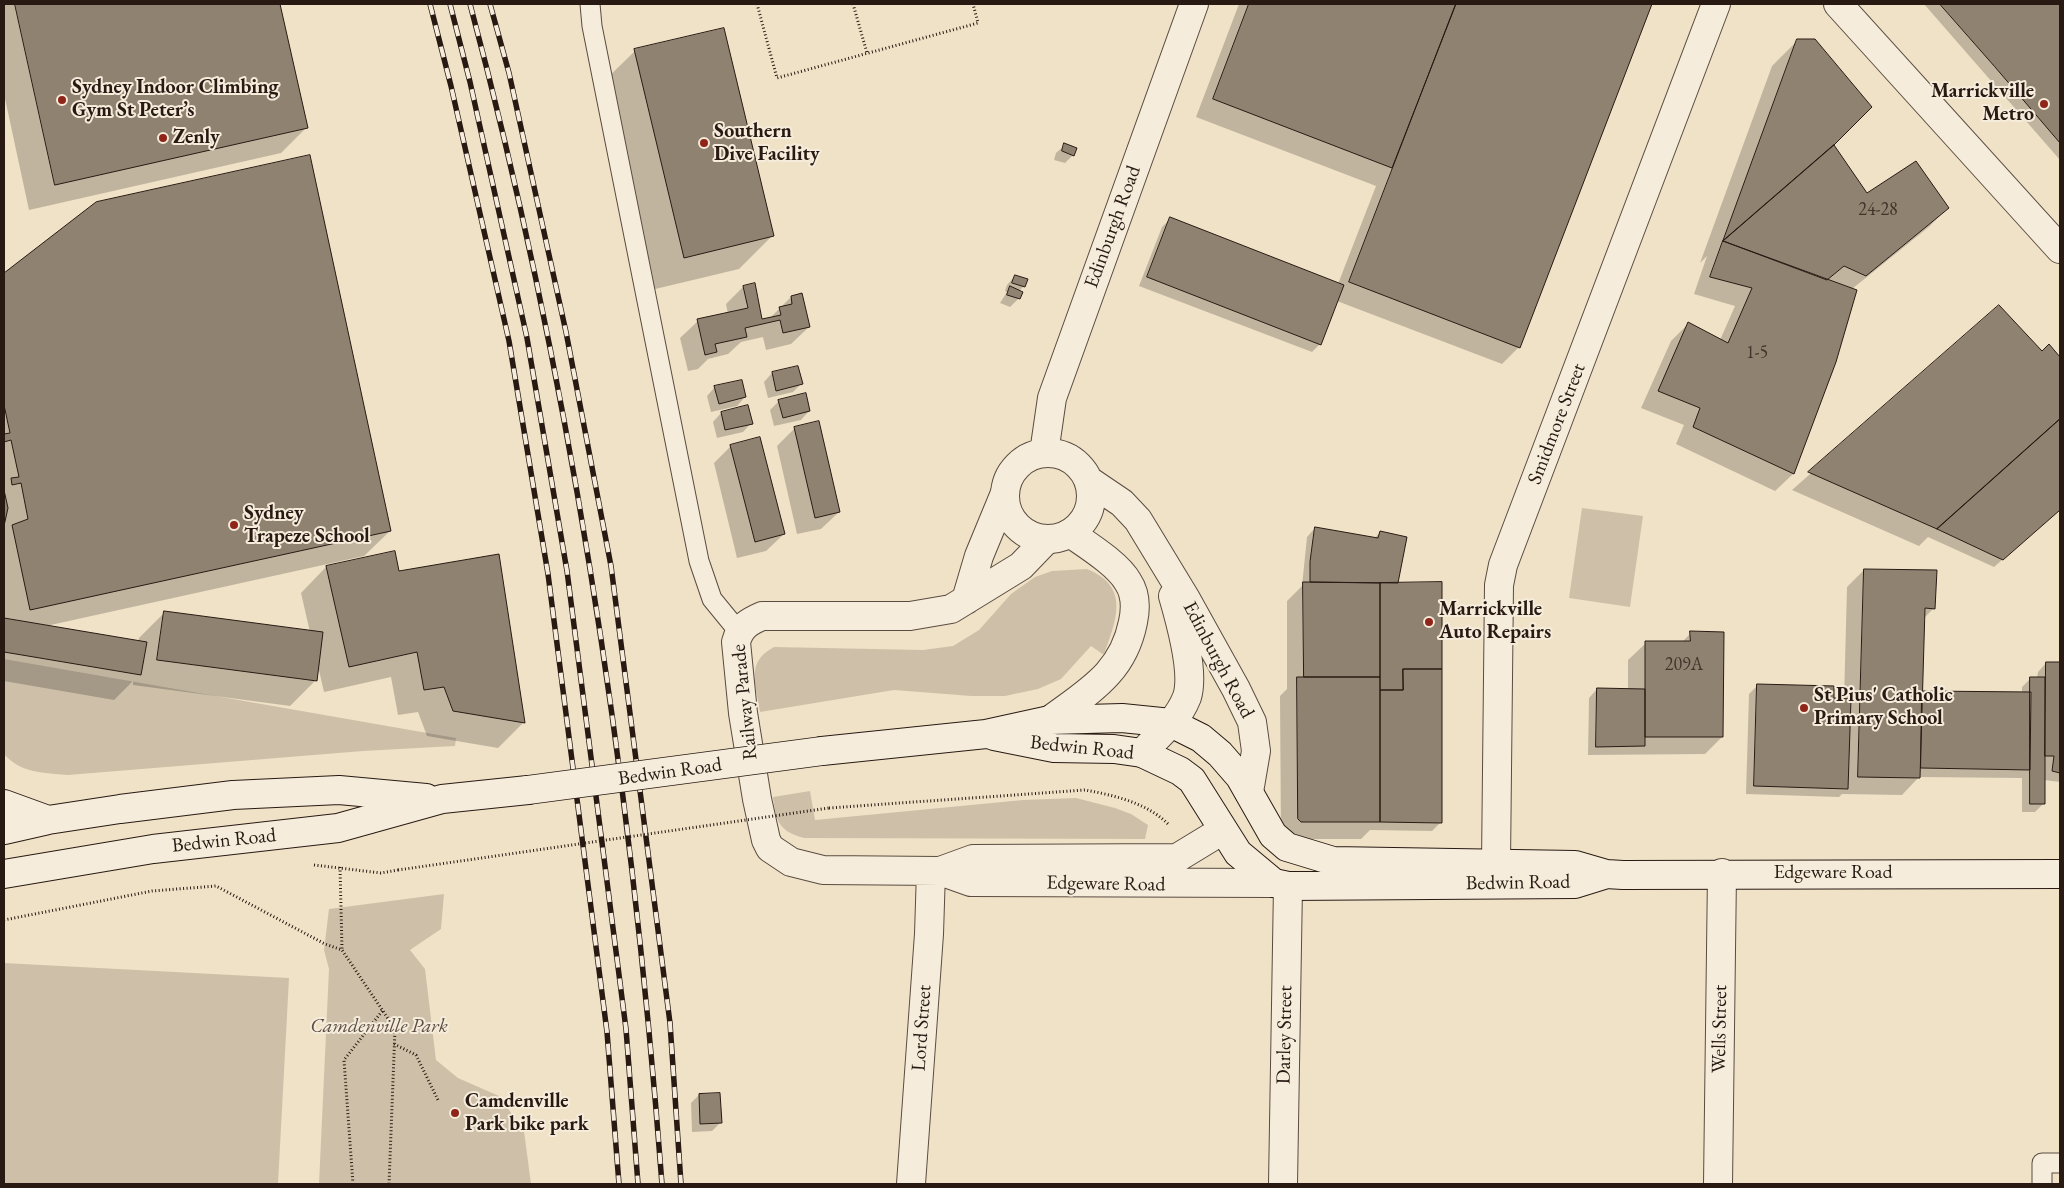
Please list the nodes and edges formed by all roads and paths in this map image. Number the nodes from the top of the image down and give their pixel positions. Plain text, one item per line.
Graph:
1 (590, 4) edge
2 (757, 4) edge
3 (854, 4) edge
4 (973, 4) edge
5 (1194, 4) edge
6 (1716, 4) edge
7 (1838, 4) edge
8 (867, 53) junction
9 (2060, 249) edge
10 (1044, 453) junction
11 (1088, 480) junction
12 (1005, 493) junction
13 (1059, 536) junction
14 (1162, 564) junction
15 (966, 600) junction
16 (739, 632) junction
17 (1050, 720) junction
18 (1170, 723) junction
19 (986, 734) junction
20 (1142, 753) junction
21 (1250, 792) junction
22 (442, 799) junction
23 (4, 804) edge
24 (1143, 808) dead end
25 (48, 820) junction
26 (4, 830) edge
27 (1223, 830) junction
28 (777, 854) joint
29 (1496, 863) junction
30 (305, 864) dead end
31 (340, 867) junction
32 (935, 871) junction
33 (1122, 871) junction
34 (1722, 873) junction
35 (4, 874) edge
36 (1606, 874) junction
37 (2060, 874) edge
38 (1281, 885) junction
39 (4, 920) edge
40 (342, 950) junction
41 (383, 1010) junction
42 (394, 1044) junction
43 (438, 1100) dead end
44 (2060, 1163) edge
45 (353, 1184) edge
46 (389, 1184) edge
47 (911, 1184) edge
48 (1283, 1184) edge
49 (1718, 1184) edge
50 (2042, 1184) edge

1 - 16 lane
2 - 8 path
3 - 8 path
4 - 8 path
5 - 10 street, Edinburgh Road
6 - 29 street, Smidmore Street
7 - 9 street
10 - 11 street
10 - 12 street
11 - 13 street
11 - 14 street, Edinburgh Road
12 - 13 street
12 - 15 street
13 - 15 street, Railway Parade
13 - 17 street
14 - 18 street, Edinburgh Road
14 - 21 street, Edinburgh Road
15 - 16 street, Railway Parade
16 - 28 street, Railway Parade
17 - 18 street, Bedwin Road
17 - 19 street, Bedwin Road
18 - 20 street, Edinburgh Road
18 - 21 street, Bedwin Road
19 - 20 street, Bedwin Road
19 - 22 street, Bedwin Road, bridge
20 - 27 street, Bedwin Road
21 - 29 street, Bedwin Road
22 - 25 street, Bedwin Road
22 - 35 street, Bedwin Road
23 - 25 street
24 - 31 path, bridge
25 - 26 street, Bedwin Road
27 - 33 street, Edgeware Road
27 - 38 street, Bedwin Road
28 - 32 street, Edgeware Road
29 - 36 street, Bedwin Road
30 - 31 path
31 - 40 path
32 - 33 street, Edgeware Road
32 - 47 street, Lord Street
33 - 38 street, Edgeware Road
34 - 36 street, Edgeware Road
34 - 37 street, Edgeware Road
34 - 49 street, Wells Street
36 - 38 street, Bedwin Road
38 - 48 street, Darley Street
39 - 40 path
40 - 41 path
41 - 42 path
41 - 45 path
42 - 43 path
42 - 46 path
44 - 50 lane

